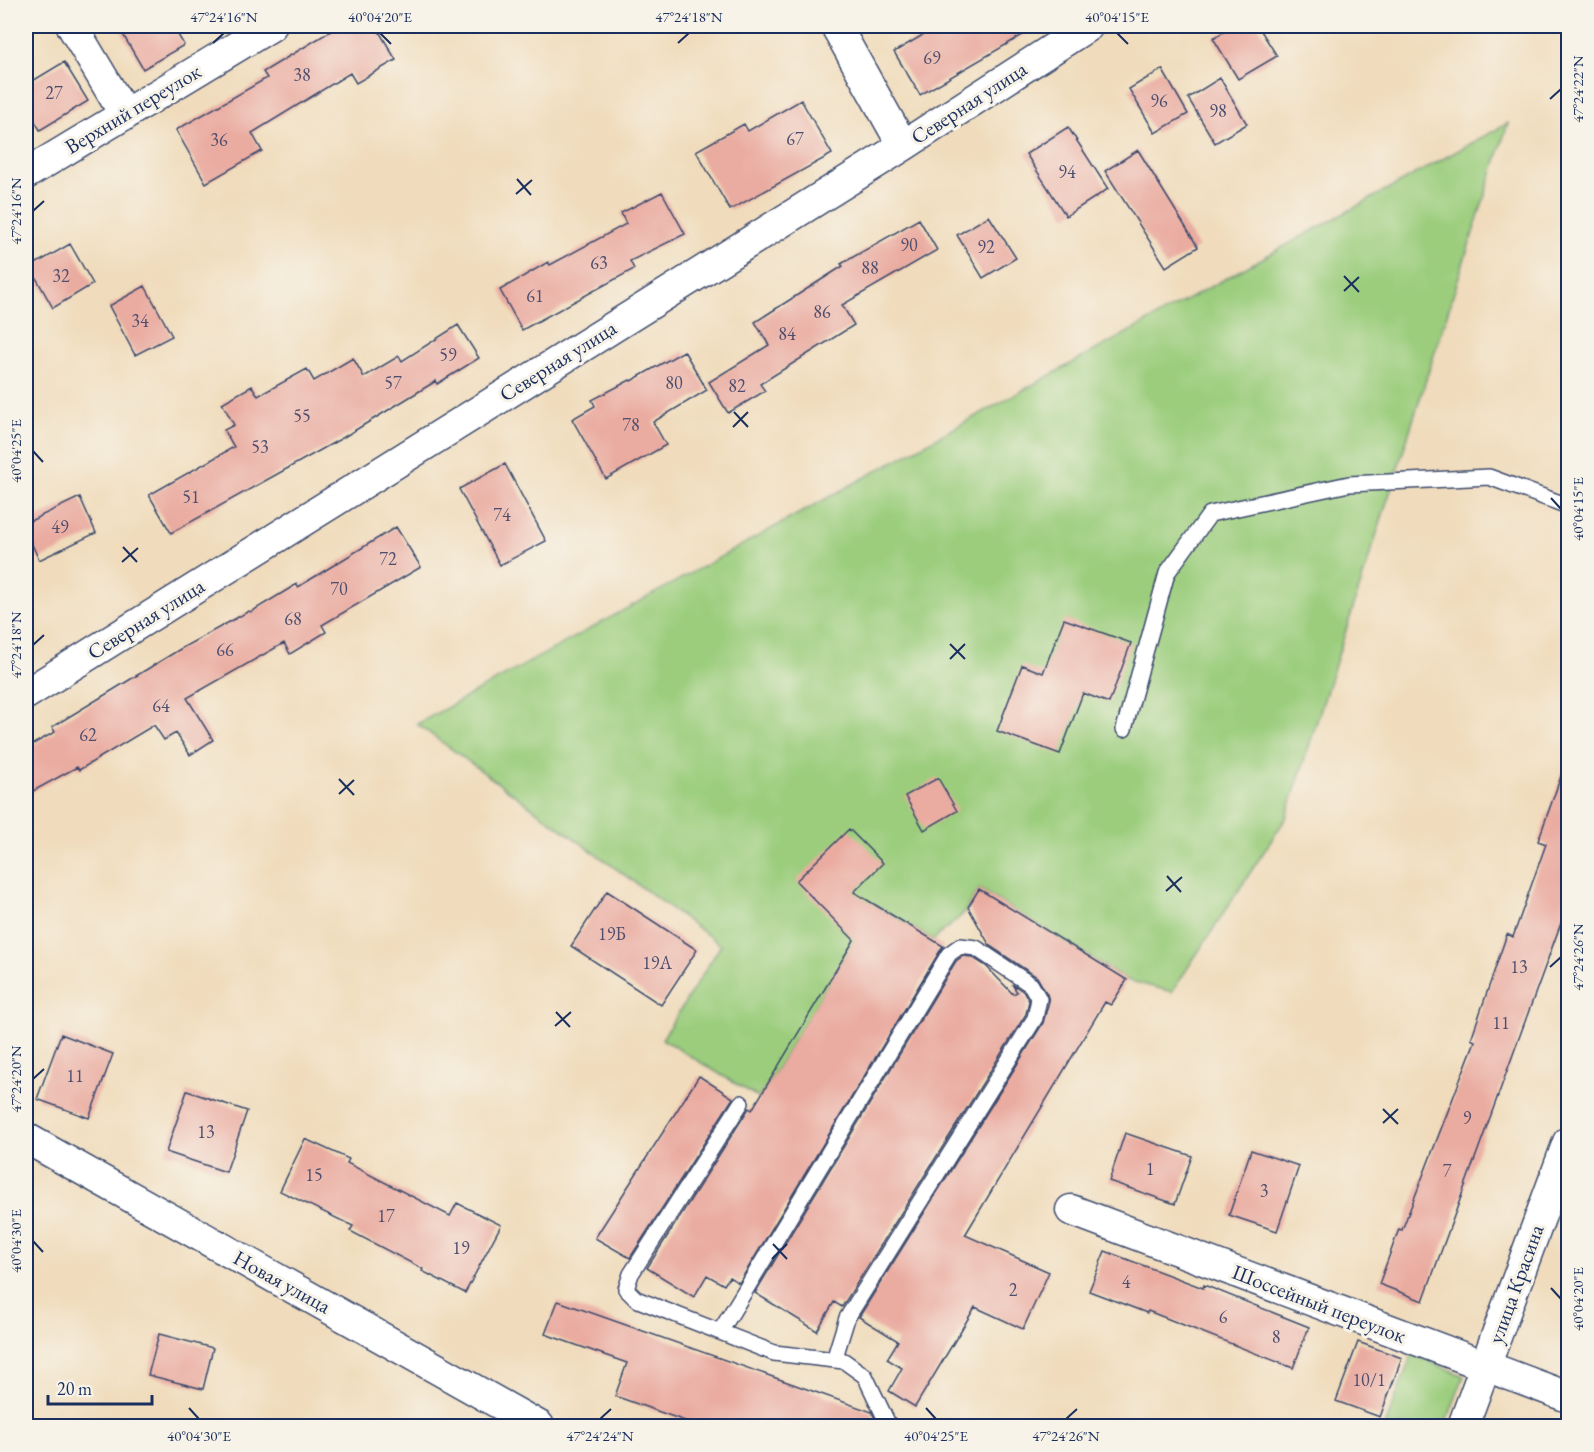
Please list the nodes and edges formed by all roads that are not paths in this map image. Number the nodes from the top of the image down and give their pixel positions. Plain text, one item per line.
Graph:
1 (72, 26) edge
2 (271, 26) edge
3 (836, 26) edge
4 (1088, 26) edge
5 (125, 115) junction
6 (903, 146) junction
7 (26, 174) edge
8 (1569, 506) edge
9 (26, 694) edge
10 (1124, 729) dead end
11 (741, 1102) dead end
12 (26, 1138) edge
13 (1569, 1142) edge
14 (1071, 1210) dead end
15 (720, 1332) junction
16 (834, 1360) junction
17 (1485, 1367) junction
18 (1569, 1397) edge
19 (539, 1426) edge
20 (890, 1426) edge
21 (1463, 1426) edge

1 - 5 street
2 - 5 street, Верхний переулок
3 - 6 street
4 - 6 street, Северная улица
5 - 7 street, Верхний переулок
6 - 9 street, Северная улица
8 - 10 lane
11 - 15 lane
12 - 19 street, Новая улица
13 - 17 street, улица Красина
14 - 17 street, Шоссейный переулок
15 - 16 lane
15 - 16 lane
16 - 20 lane
17 - 18 street, Шоссейный переулок
17 - 21 street, улица Красина

